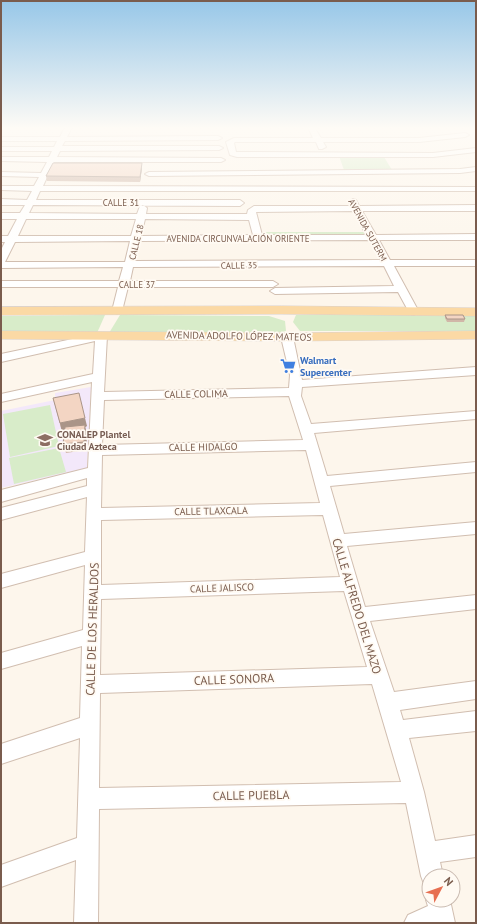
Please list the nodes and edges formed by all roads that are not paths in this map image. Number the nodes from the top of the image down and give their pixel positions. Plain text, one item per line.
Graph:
1 (46, 170) edge
2 (150, 170) edge
3 (467, 170) edge
4 (335, 171) junction
5 (460, 171) junction
6 (239, 173) junction
7 (1, 174) edge
8 (149, 174) junction
9 (44, 175) junction
10 (476, 183) edge
11 (1, 188) edge
12 (37, 188) junction
13 (147, 188) junction
14 (248, 188) junction
15 (476, 189) edge
16 (346, 190) junction
17 (1, 202) edge
18 (31, 202) junction
19 (144, 202) junction
20 (240, 203) dead end
21 (476, 208) edge
22 (356, 209) junction
23 (252, 214) junction
24 (1, 216) edge
25 (24, 216) junction
26 (142, 216) junction
27 (476, 230) edge
28 (257, 234) junction
29 (370, 234) junction
30 (476, 237) edge
31 (137, 238) junction
32 (1, 240) edge
33 (12, 240) junction
34 (1, 260) edge
35 (387, 263) junction
36 (476, 263) edge
37 (268, 264) junction
38 (1, 265) edge
39 (130, 266) junction
40 (1, 284) edge
41 (125, 284) junction
42 (274, 288) junction
43 (401, 290) junction
44 (282, 310) junction
45 (1, 311) edge
46 (117, 311) junction
47 (414, 312) junction
48 (476, 312) edge
49 (476, 335) edge
50 (1, 336) edge
51 (101, 336) junction
52 (287, 337) junction
53 (1, 358) edge
54 (476, 371) edge
55 (98, 377) junction
56 (294, 388) junction
57 (97, 396) junction
58 (1, 398) edge
59 (476, 415) edge
60 (308, 437) junction
61 (95, 450) junction
62 (476, 467) edge
63 (95, 472) junction
64 (321, 482) junction
65 (95, 489) junction
66 (1, 496) edge
67 (329, 508) junction
68 (1, 514) edge
69 (94, 514) junction
70 (476, 528) edge
71 (337, 542) junction
72 (94, 556) junction
73 (1, 581) edge
74 (350, 584) junction
75 (93, 592) junction
76 (476, 602) edge
77 (359, 615) junction
78 (92, 635) junction
79 (1, 661) edge
80 (378, 675) junction
81 (90, 684) junction
82 (476, 690) edge
83 (387, 702) junction
84 (476, 721) edge
85 (90, 725) junction
86 (397, 730) junction
87 (1, 754) edge
88 (414, 792) junction
89 (88, 799) junction
90 (87, 845) junction
91 (476, 846) edge
92 (427, 853) junction
93 (430, 868) edge
94 (1, 876) edge
95 (440, 912) edge
96 (86, 923) edge
97 (416, 923) edge

1 - 9 street
2 - 8 street, CALLE 18
3 - 5 street
4 - 5 street
4 - 6 street
4 - 16 street, AVENIDA SUTERM
5 - 10 street
6 - 8 street
6 - 14 street
7 - 9 street
8 - 13 street, CALLE 18
9 - 12 street
11 - 12 street
12 - 13 street
12 - 18 street
13 - 14 street
13 - 19 street, CALLE 18
14 - 16 street
15 - 16 street
16 - 22 street, AVENIDA SUTERM
17 - 18 street, CALLE 31
18 - 19 street, CALLE 31
18 - 25 street
19 - 20 street, CALLE 31
19 - 26 street, CALLE 18
21 - 22 street
22 - 23 street
22 - 29 street, AVENIDA SUTERM
23 - 26 street
23 - 28 street
24 - 25 street
25 - 26 street
25 - 33 street
26 - 31 street, CALLE 18
27 - 29 street, AVENIDA CIRCUNVALACIÓN ORIENTE
28 - 29 street, AVENIDA CIRCUNVALACIÓN ORIENTE
28 - 31 street, AVENIDA CIRCUNVALACIÓN ORIENTE
29 - 30 street, AVENIDA CIRCUNVALACIÓN ORIENTE
29 - 35 street, AVENIDA SUTERM
31 - 33 street, AVENIDA CIRCUNVALACIÓN ORIENTE
31 - 39 street, CALLE 18
32 - 33 street, AVENIDA CIRCUNVALACIÓN ORIENTE
33 - 34 street
35 - 36 street, CALLE 35
35 - 37 street, CALLE 35
35 - 43 street, AVENIDA SUTERM
37 - 39 street, CALLE 35
37 - 42 street
38 - 39 street, CALLE 35
39 - 41 street, CALLE 18
40 - 41 street, CALLE 37
41 - 42 street, CALLE 37
41 - 46 street, CALLE 18
42 - 43 street, CALLE 37
42 - 44 street
43 - 47 street, AVENIDA SUTERM
44 - 46 main road
44 - 47 main road
44 - 52 main road
45 - 46 main road
47 - 48 main road
49 - 52 main road, AVENIDA ADOLFO LÓPEZ MATEOS
50 - 51 main road, AVENIDA ADOLFO LÓPEZ MATEOS
51 - 52 main road, AVENIDA ADOLFO LÓPEZ MATEOS
51 - 53 street
51 - 55 street, CALLE DE LOS HERALDOS
52 - 56 street, CALLE ALFREDO DEL MAZO
54 - 56 street, CALLE COLIMA
55 - 57 street, CALLE DE LOS HERALDOS
55 - 58 street
56 - 57 street, CALLE COLIMA
56 - 60 street, CALLE ALFREDO DEL MAZO
57 - 61 street, CALLE DE LOS HERALDOS
59 - 60 street, CALLE HIDALGO
60 - 61 street, CALLE HIDALGO
60 - 64 street, CALLE ALFREDO DEL MAZO
61 - 63 street, CALLE DE LOS HERALDOS
62 - 64 street
63 - 65 street, CALLE DE LOS HERALDOS
63 - 66 street
64 - 67 street, CALLE ALFREDO DEL MAZO
65 - 68 street
65 - 69 street, CALLE DE LOS HERALDOS
67 - 69 street, CALLE TLAXCALA
67 - 71 street, CALLE ALFREDO DEL MAZO
69 - 72 street, CALLE DE LOS HERALDOS
70 - 71 street
71 - 74 street, CALLE ALFREDO DEL MAZO
72 - 73 street
72 - 75 street, CALLE DE LOS HERALDOS
74 - 75 street, CALLE JALISCO
74 - 77 street, CALLE ALFREDO DEL MAZO
75 - 78 street, CALLE DE LOS HERALDOS
76 - 77 street
77 - 80 street, CALLE ALFREDO DEL MAZO
78 - 79 street
78 - 81 street, CALLE DE LOS HERALDOS
80 - 81 street, CALLE SONORA
80 - 83 street, CALLE ALFREDO DEL MAZO
81 - 85 street, CALLE DE LOS HERALDOS
82 - 83 street
83 - 86 street, CALLE ALFREDO DEL MAZO
84 - 86 street
85 - 87 street
85 - 89 street, CALLE DE LOS HERALDOS
86 - 88 street, CALLE ALFREDO DEL MAZO
88 - 89 street, CALLE PUEBLA
88 - 92 street, CALLE ALFREDO DEL MAZO
89 - 90 street, CALLE DE LOS HERALDOS
90 - 94 street
90 - 96 street, CALLE DE LOS HERALDOS
91 - 92 street
92 - 93 street, CALLE ALFREDO DEL MAZO
95 - 97 street

